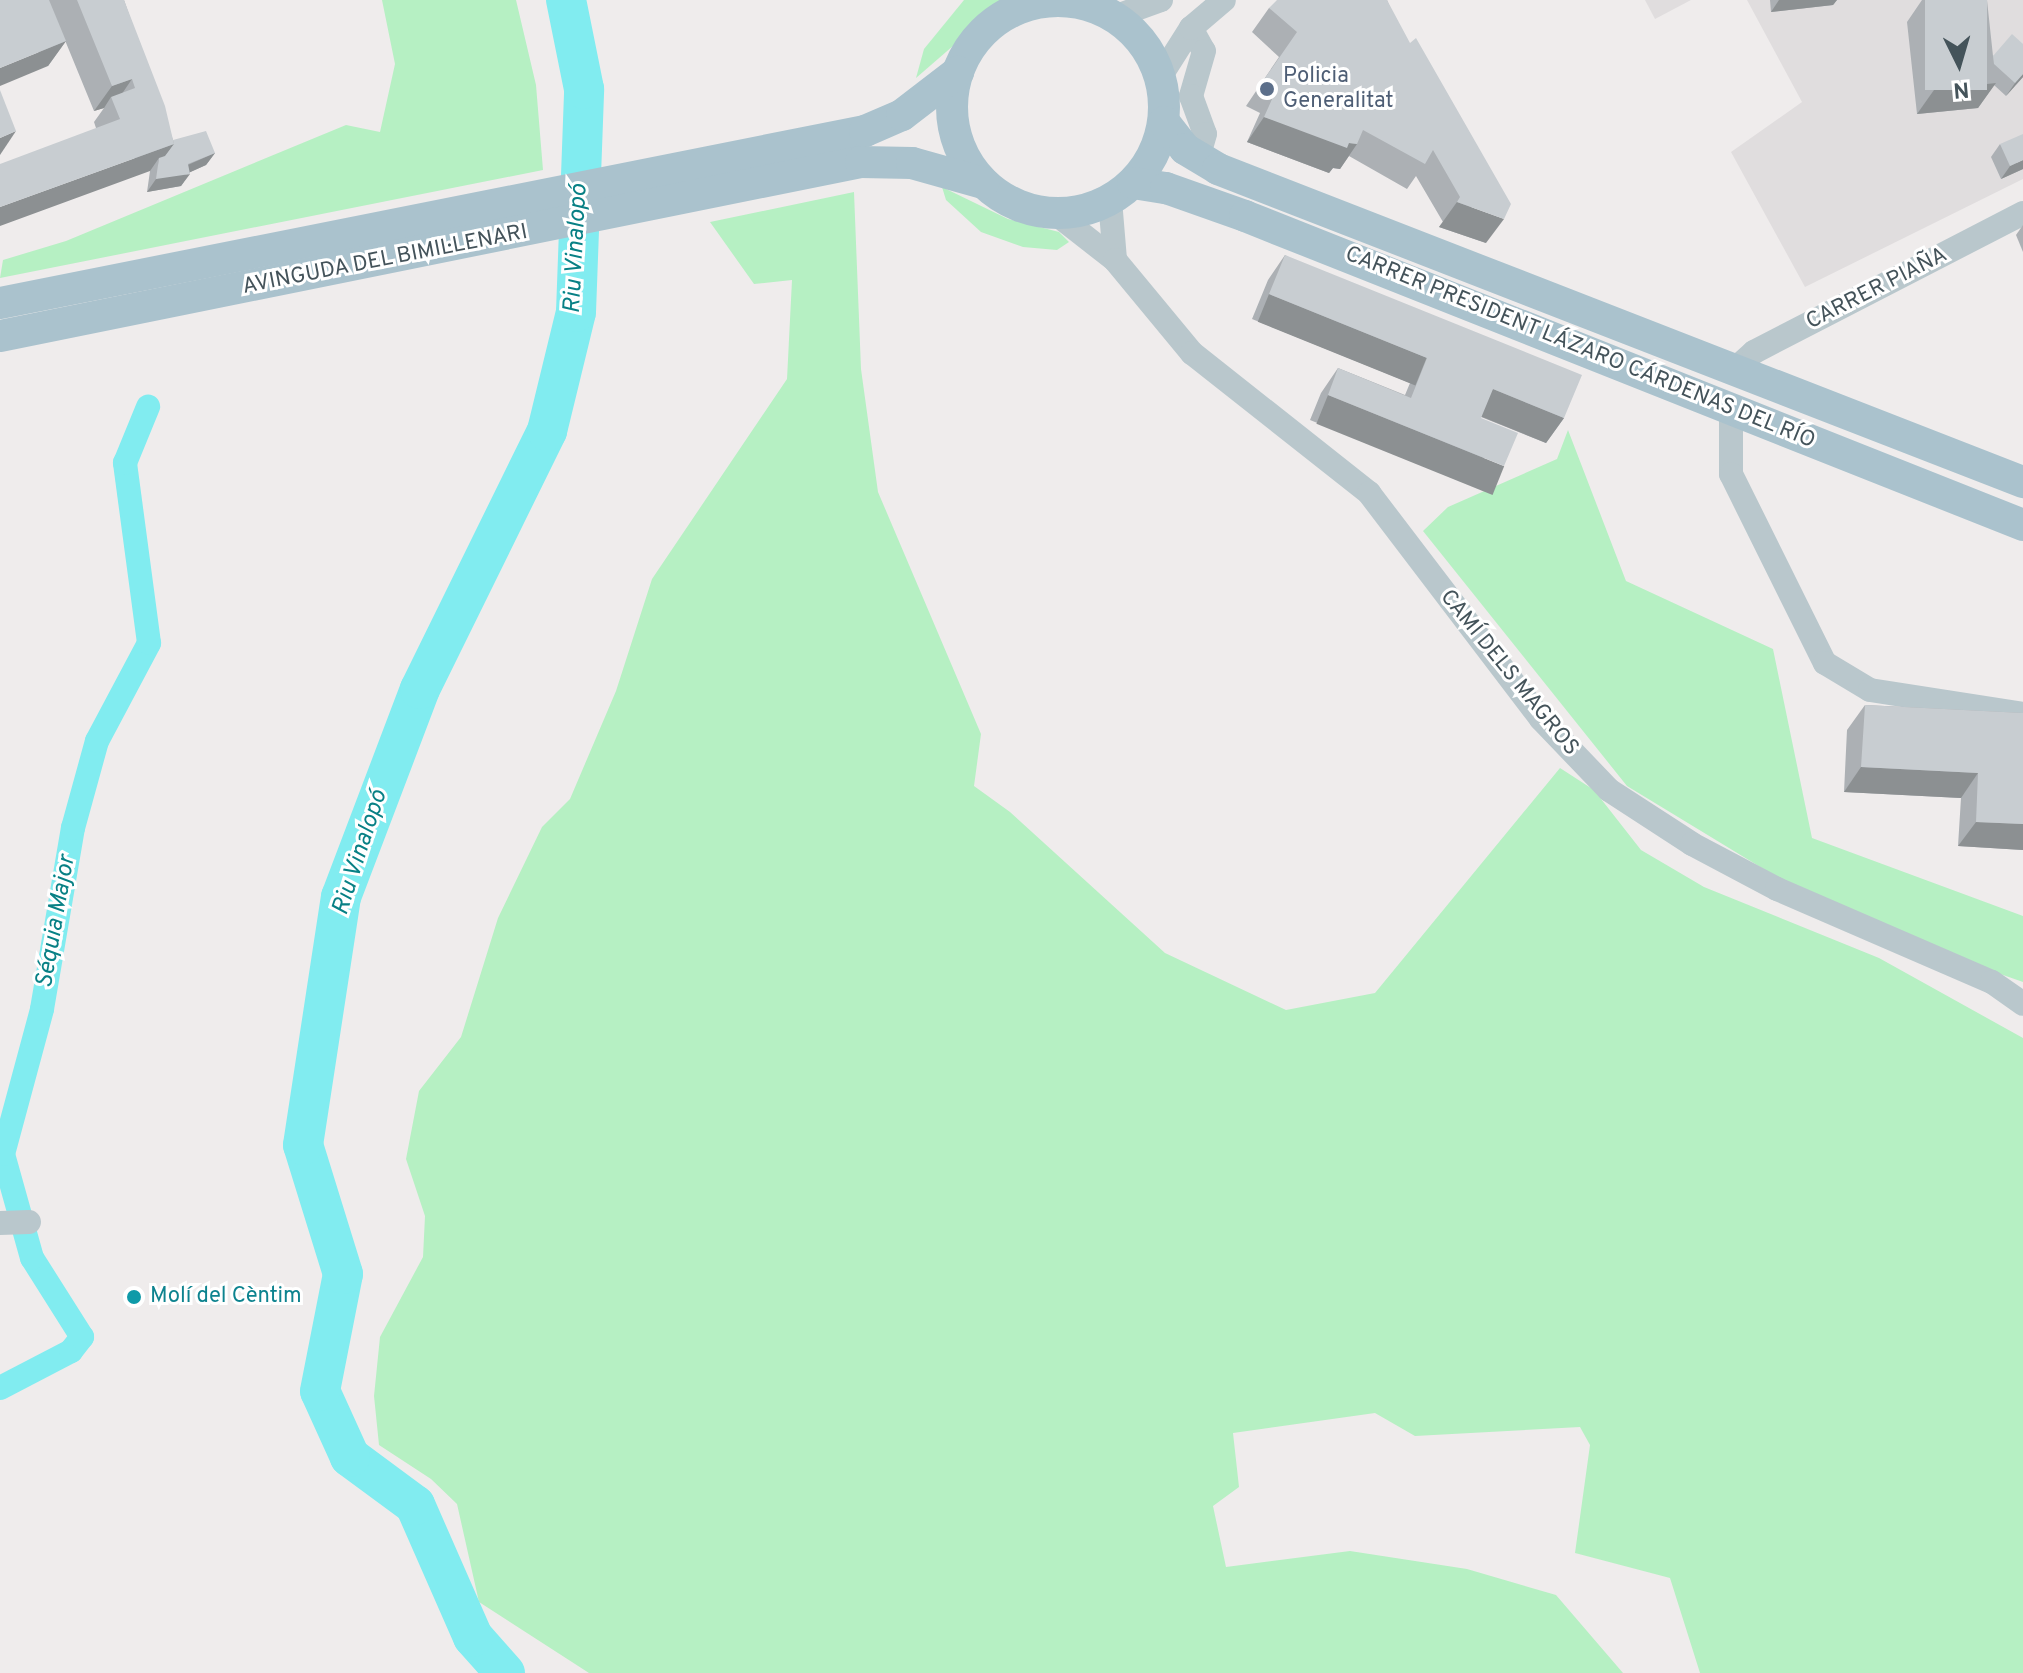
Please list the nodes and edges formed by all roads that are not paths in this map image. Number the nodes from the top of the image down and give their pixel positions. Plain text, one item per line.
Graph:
1 (1161, 0) edge
2 (1224, 0) edge
3 (1114, 17) junction
4 (1191, 28) junction
5 (958, 72) junction
6 (1160, 77) junction
7 (1164, 122) junction
8 (1198, 158) junction
9 (983, 183) junction
10 (1121, 191) junction
11 (1055, 213) junction
12 (2023, 213) edge
13 (1115, 260) junction
14 (303, 261) junction
15 (0, 303) edge
16 (0, 336) edge
17 (1734, 370) junction
18 (1731, 408) junction
19 (2023, 482) edge
20 (2023, 525) edge
21 (2023, 714) edge
22 (2023, 1004) edge

1 - 3 street
2 - 4 street
3 - 5 main road
3 - 6 main road
4 - 6 street
4 - 8 street
5 - 9 main road
5 - 14 main road, AVINGUDA DEL BIMIL·LENARI
6 - 7 main road
7 - 8 main road, CARRER PRESIDENT LÁZARO CÁRDENAS DEL RÍO
7 - 10 main road
8 - 17 main road, CARRER PRESIDENT LÁZARO CÁRDENAS DEL RÍO
9 - 11 main road
9 - 14 main road, AVINGUDA DEL BIMIL·LENARI
10 - 11 main road
10 - 13 street
10 - 18 main road, CARRER PRESIDENT LÁZARO CÁRDENAS DEL RÍO
11 - 13 street, CAMÍ DELS MAGROS
12 - 17 street, CARRER PIAÑA
13 - 22 street, CAMÍ DELS MAGROS
14 - 15 main road, AVINGUDA DEL BIMIL·LENARI
14 - 16 main road, AVINGUDA DEL BIMIL·LENARI
17 - 19 main road, CARRER PRESIDENT LÁZARO CÁRDENAS DEL RÍO
18 - 20 main road, CARRER PRESIDENT LÁZARO CÁRDENAS DEL RÍO
18 - 21 street

